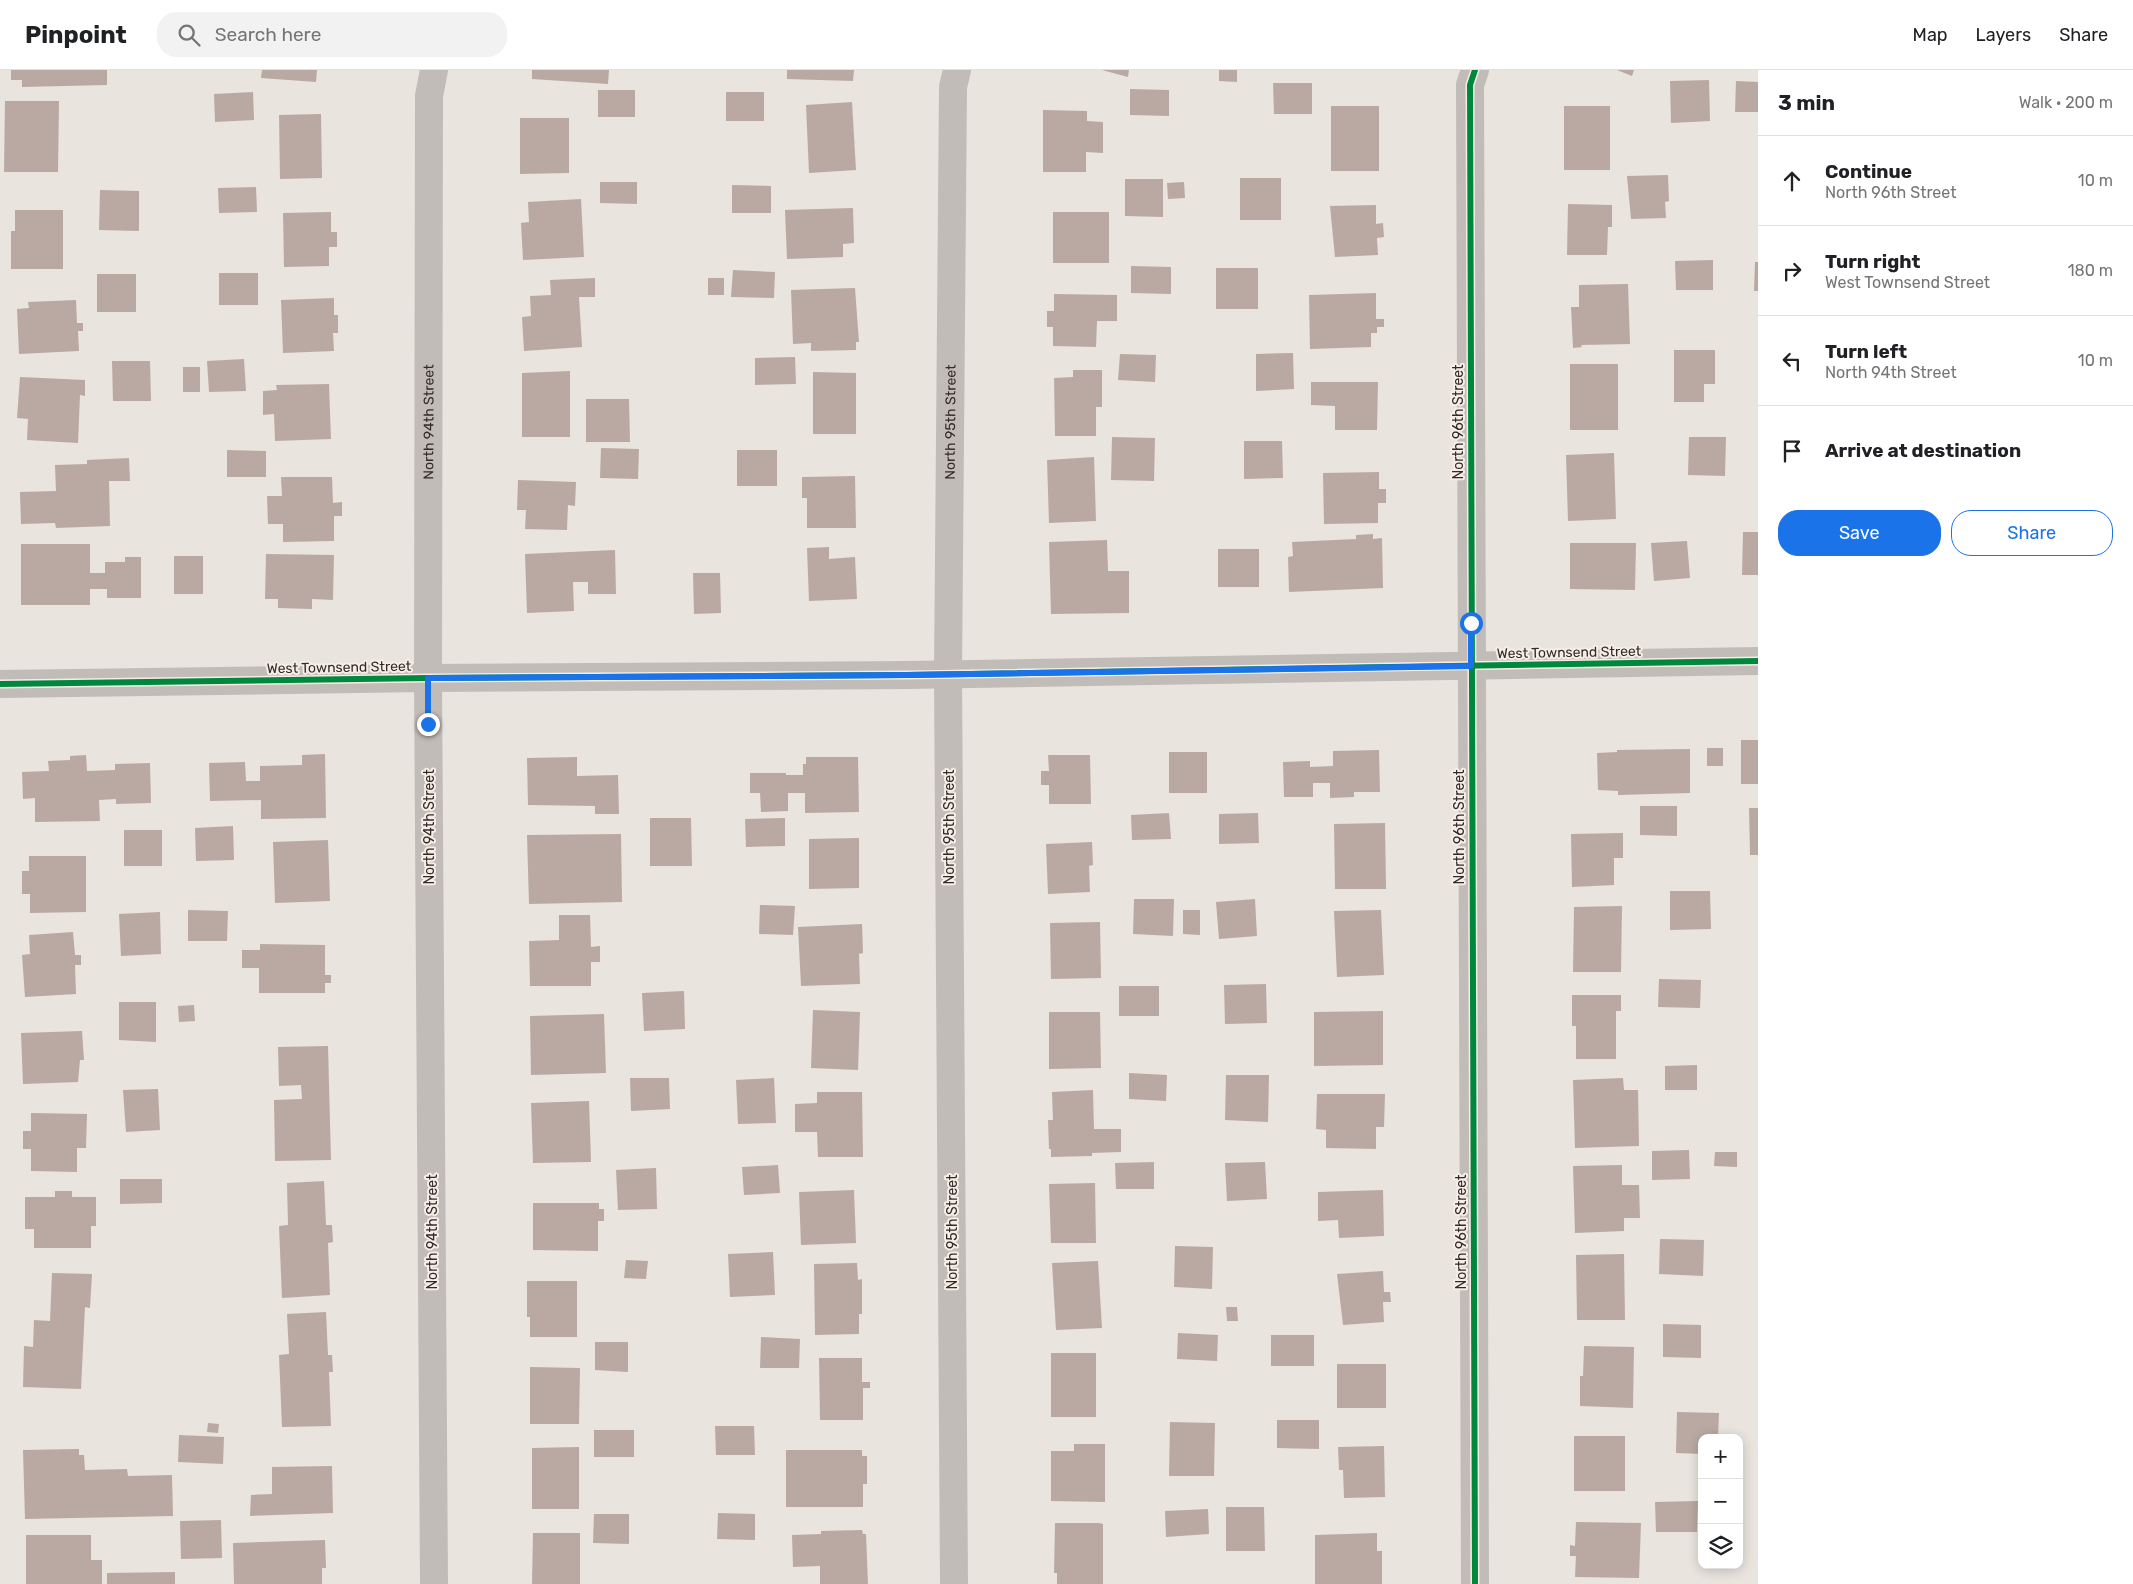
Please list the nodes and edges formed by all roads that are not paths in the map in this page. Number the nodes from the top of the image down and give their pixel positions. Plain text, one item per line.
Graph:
1 (434, 70) edge
2 (957, 70) edge
3 (1475, 70) edge
4 (1758, 661) edge
5 (1471, 666) junction
6 (948, 674) junction
7 (428, 678) junction
8 (0, 684) edge
9 (434, 1584) edge
10 (954, 1584) edge
11 (1475, 1584) edge

1 - 7 street, North 94th Street
2 - 6 street, North 95th Street
3 - 5 street, North 96th Street
4 - 5 street, West Townsend Street
5 - 6 street, West Townsend Street
5 - 11 street, North 96th Street
6 - 7 street, West Townsend Street
6 - 10 street, North 95th Street
7 - 8 street, West Townsend Street
7 - 9 street, North 94th Street

